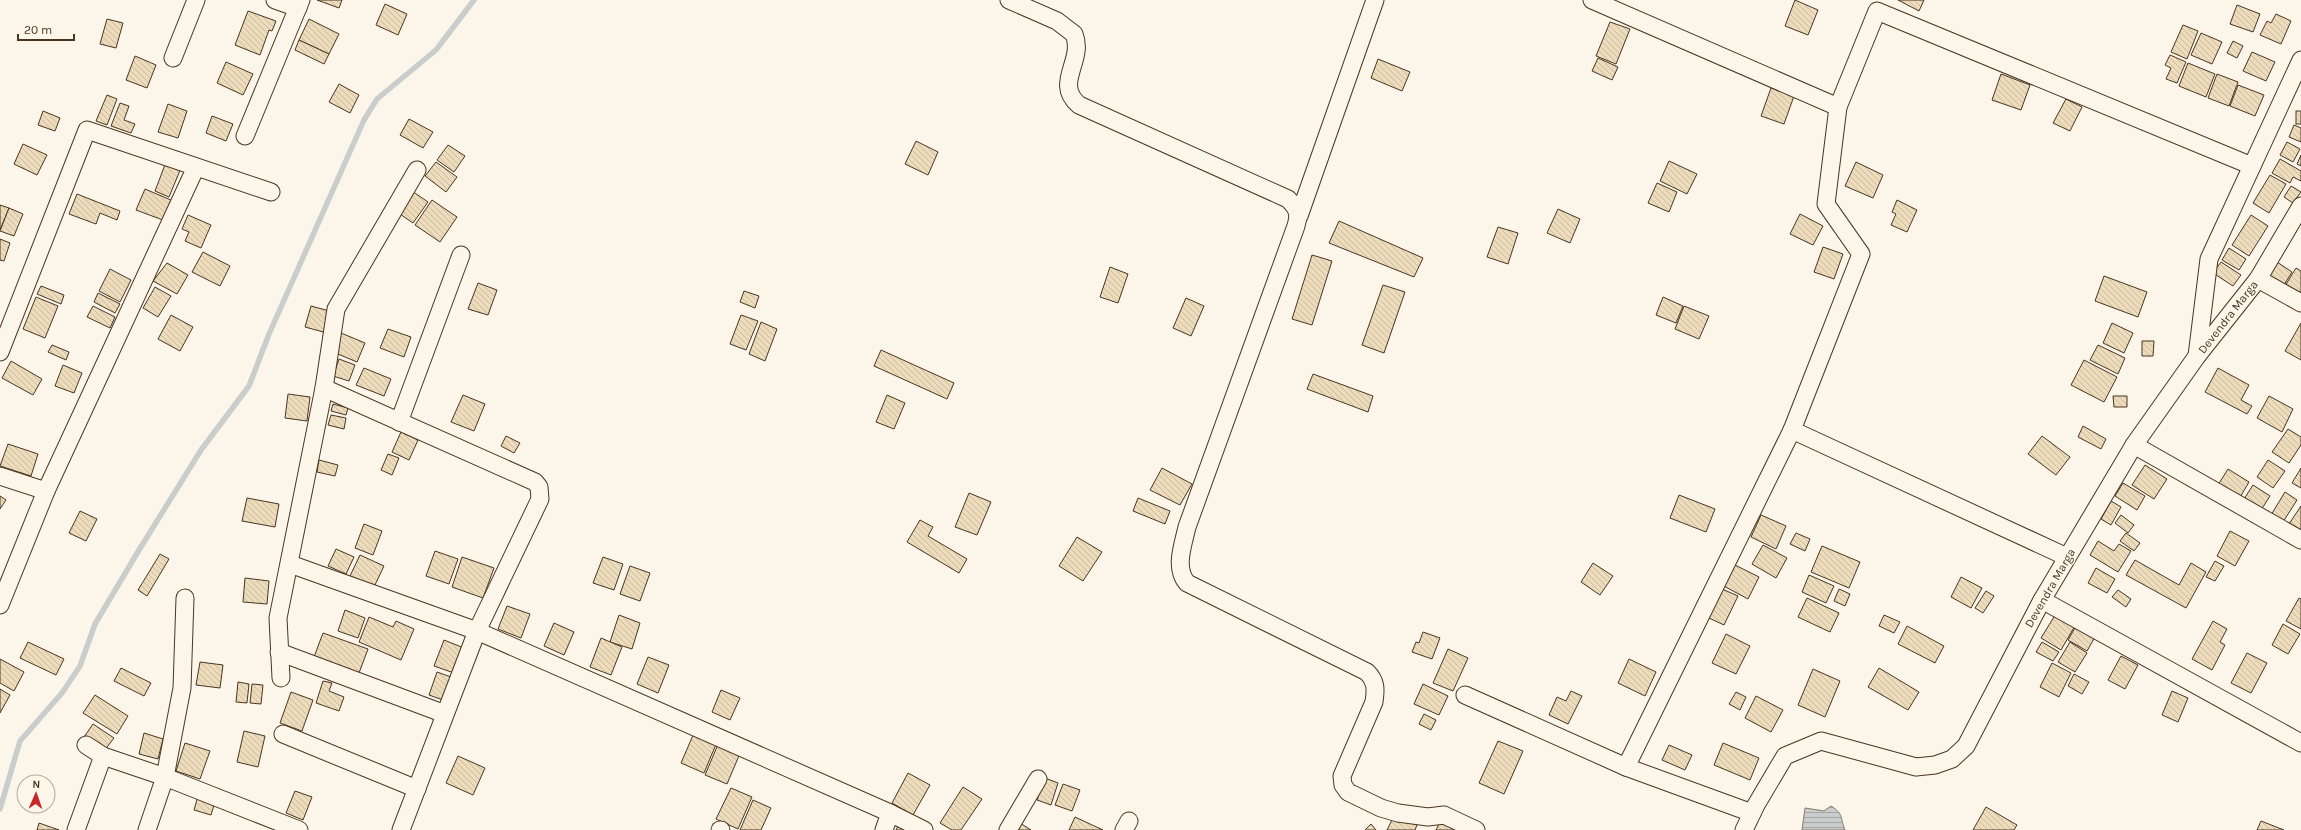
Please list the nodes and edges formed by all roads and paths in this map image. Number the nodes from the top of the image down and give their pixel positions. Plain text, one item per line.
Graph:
1 (196, 0) edge
2 (275, 0) edge
3 (1009, 0) edge
4 (1375, 0) edge
5 (1592, 0) edge
6 (299, 4) edge
7 (173, 58) dead end
8 (2301, 60) edge
9 (1838, 108) junction
10 (245, 136) dead end
11 (196, 166) junction
12 (2252, 166) junction
13 (417, 170) dead end
14 (271, 192) dead end
15 (2301, 206) edge
16 (1299, 216) junction
17 (461, 255) dead end
18 (2258, 279) junction
19 (2301, 304) edge
20 (0, 352) edge
21 (2197, 356) junction
22 (324, 388) junction
23 (399, 422) junction
24 (1792, 430) junction
25 (2134, 445) junction
26 (0, 476) edge
27 (46, 491) junction
28 (2301, 540) edge
29 (2067, 558) junction
30 (290, 564) junction
31 (185, 598) dead end
32 (2042, 600) junction
33 (0, 605) edge
34 (477, 631) junction
35 (280, 652) junction
36 (280, 678) dead end
37 (1465, 695) dead end
38 (445, 714) junction
39 (283, 734) dead end
40 (2301, 742) edge
41 (86, 745) dead end
42 (103, 756) junction
43 (1626, 767) junction
44 (165, 777) junction
45 (1038, 779) dead end
46 (417, 789) junction
47 (890, 813) junction
48 (1752, 813) junction
49 (1424, 823) edge
50 (80, 829) edge
51 (147, 830) edge
52 (299, 830) edge
53 (402, 830) edge
54 (884, 830) edge
55 (924, 830) edge
56 (1008, 830) edge
57 (1476, 830) edge
58 (1744, 830) edge

1 - 7 street
2 - 6 street
3 - 16 street
4 - 16 street
5 - 9 street
6 - 10 street
8 - 12 street
9 - 12 street
9 - 24 street
11 - 14 street
11 - 20 street
11 - 27 street
12 - 21 street
13 - 22 street
15 - 18 street, Devendra Marga
16 - 49 street
17 - 23 street
18 - 19 street
18 - 21 street, Devendra Marga
21 - 25 street, Devendra Marga
22 - 23 street
22 - 30 street
23 - 34 street
24 - 29 street
24 - 43 street
25 - 28 street
25 - 29 street, Devendra Marga
26 - 27 street
27 - 33 street
29 - 32 street, Devendra Marga
30 - 34 street
30 - 35 street
31 - 44 street
32 - 40 street
32 - 48 street, Devendra Marga
34 - 38 street
34 - 47 street
35 - 36 street
35 - 38 street
37 - 43 street
38 - 46 street
39 - 46 street
41 - 42 street
42 - 44 street
42 - 50 street
43 - 48 street
44 - 51 street
44 - 52 street
45 - 56 street
46 - 53 street
47 - 54 street
47 - 55 street
48 - 58 street, Devendra Marga
49 - 57 street

